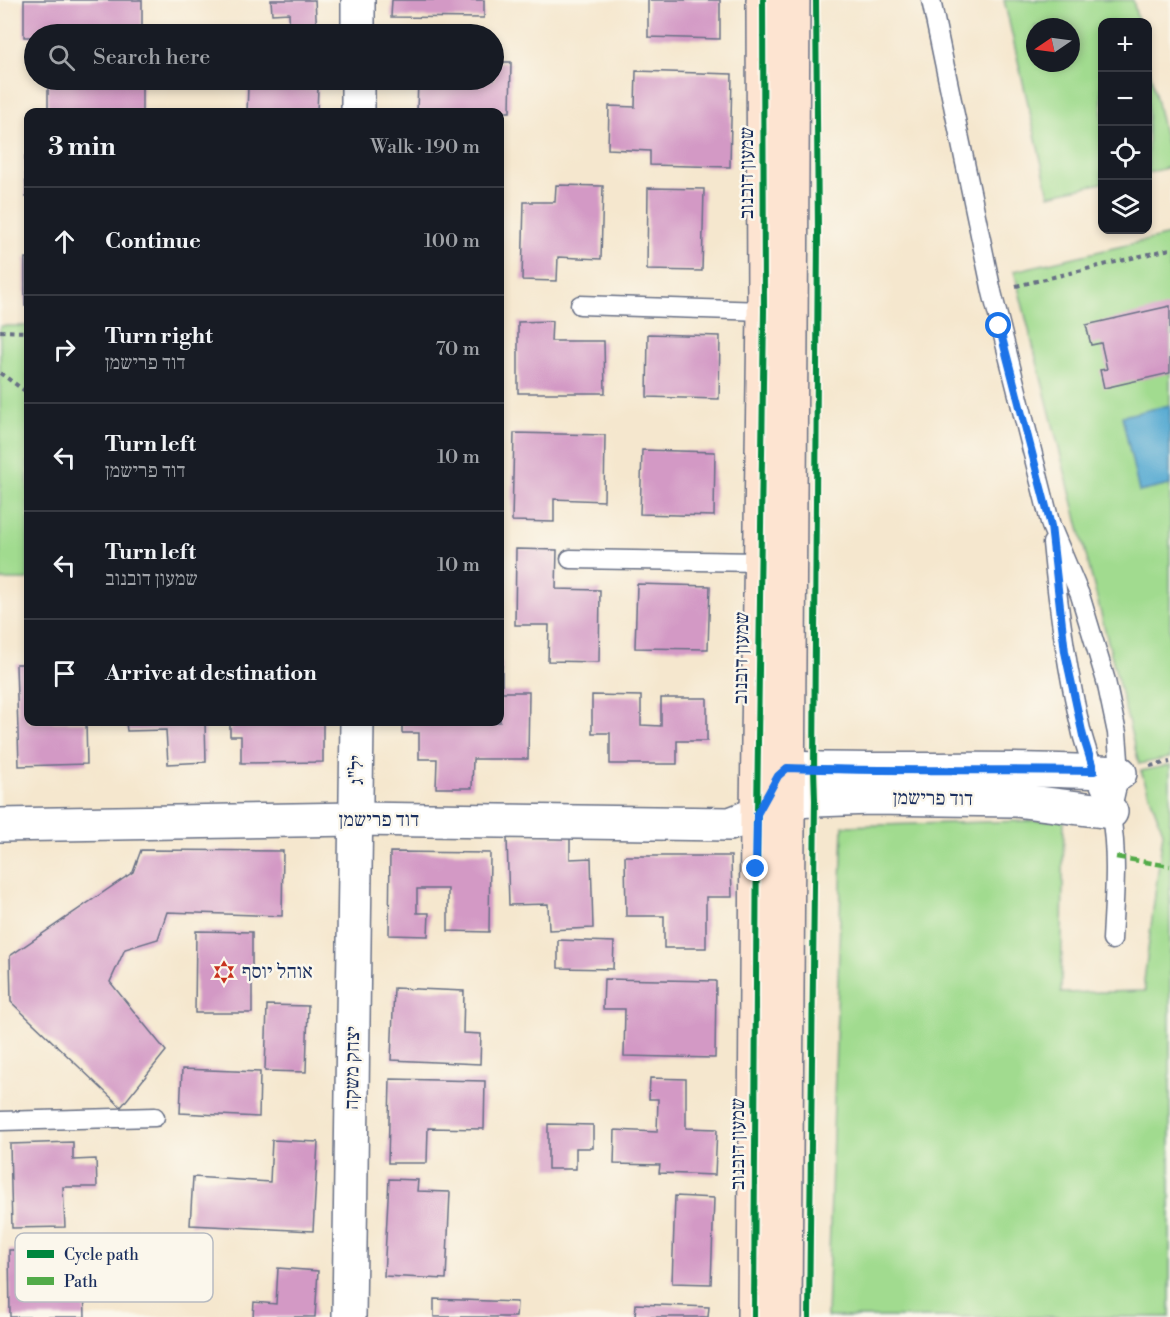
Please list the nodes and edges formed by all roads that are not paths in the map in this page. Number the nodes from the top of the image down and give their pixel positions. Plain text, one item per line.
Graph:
1 (358, 0) edge
2 (763, 0) edge
3 (793, 0) edge
4 (931, 0) edge
5 (358, 24) edge
6 (358, 90) edge
7 (358, 108) edge
8 (580, 305) dead end
9 (764, 311) junction
10 (1051, 526) junction
11 (570, 559) dead end
12 (760, 562) junction
13 (357, 726) edge
14 (787, 768) junction
15 (1107, 772) junction
16 (789, 801) junction
17 (1110, 812) junction
18 (757, 814) junction
19 (357, 819) junction
20 (0, 825) edge
21 (1113, 940) dead end
22 (155, 1117) dead end
23 (0, 1121) edge
24 (349, 1317) edge
25 (754, 1317) edge
26 (785, 1317) edge

1 - 5 street
2 - 9 street, שמעון דובנוב
3 - 14 street
4 - 10 lane
6 - 7 street
8 - 9 lane
9 - 12 street, שמעון דובנוב
10 - 15 lane
10 - 15 lane
11 - 12 lane
12 - 18 street, שמעון דובנוב
13 - 19 street, יל"ג
14 - 15 street, דוד פרישמן
14 - 16 street
14 - 18 street
15 - 17 lane
15 - 17 lane
16 - 17 street, דוד פרישמן
16 - 18 street, דוד פרישמן
16 - 26 street
17 - 21 lane
18 - 19 street, דוד פרישמן
18 - 25 street, שמעון דובנוב
19 - 20 street, דוד פרישמן
19 - 24 street, יצחק משקה
22 - 23 lane

